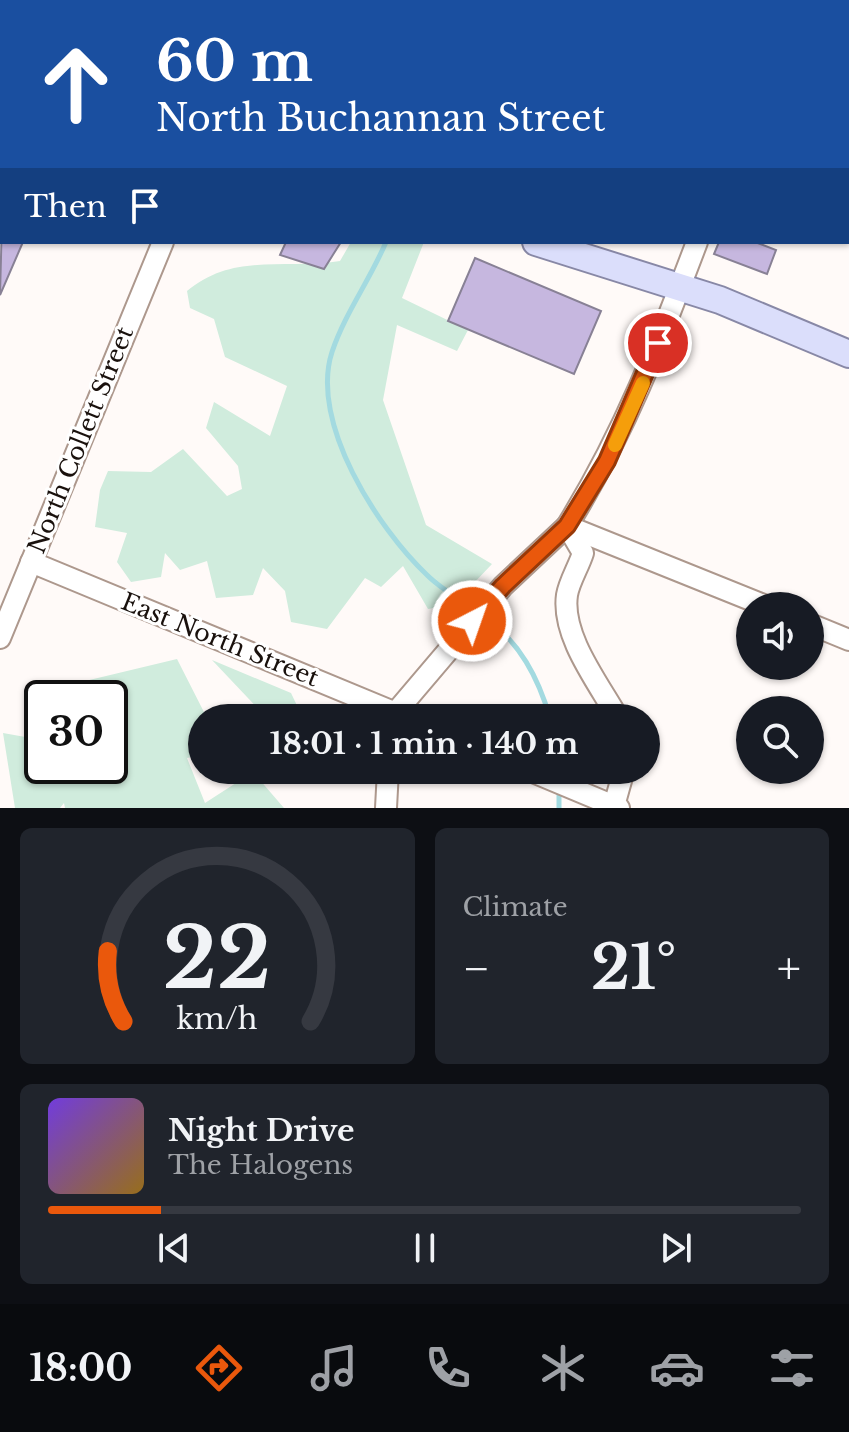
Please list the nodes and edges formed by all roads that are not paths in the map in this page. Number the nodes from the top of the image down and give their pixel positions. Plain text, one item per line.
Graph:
1 (162, 244) edge
2 (542, 244) edge
3 (696, 244) edge
4 (680, 288) junction
5 (849, 354) edge
6 (567, 526) junction
7 (31, 562) junction
8 (736, 594) edge
9 (824, 630) edge
10 (0, 638) edge
11 (849, 640) edge
12 (371, 704) edge
13 (409, 704) edge
14 (610, 704) edge
15 (387, 784) edge
16 (560, 784) edge
17 (621, 784) edge
18 (616, 807) edge
19 (386, 808) edge

1 - 7 street, North Collett Street
2 - 4 main road
3 - 4 street
4 - 5 main road
4 - 6 street
6 - 8 street
6 - 13 street
6 - 14 street
7 - 10 street, North Collett Street
7 - 12 street, East North Street
9 - 11 street
15 - 19 street
16 - 18 street
17 - 18 street

